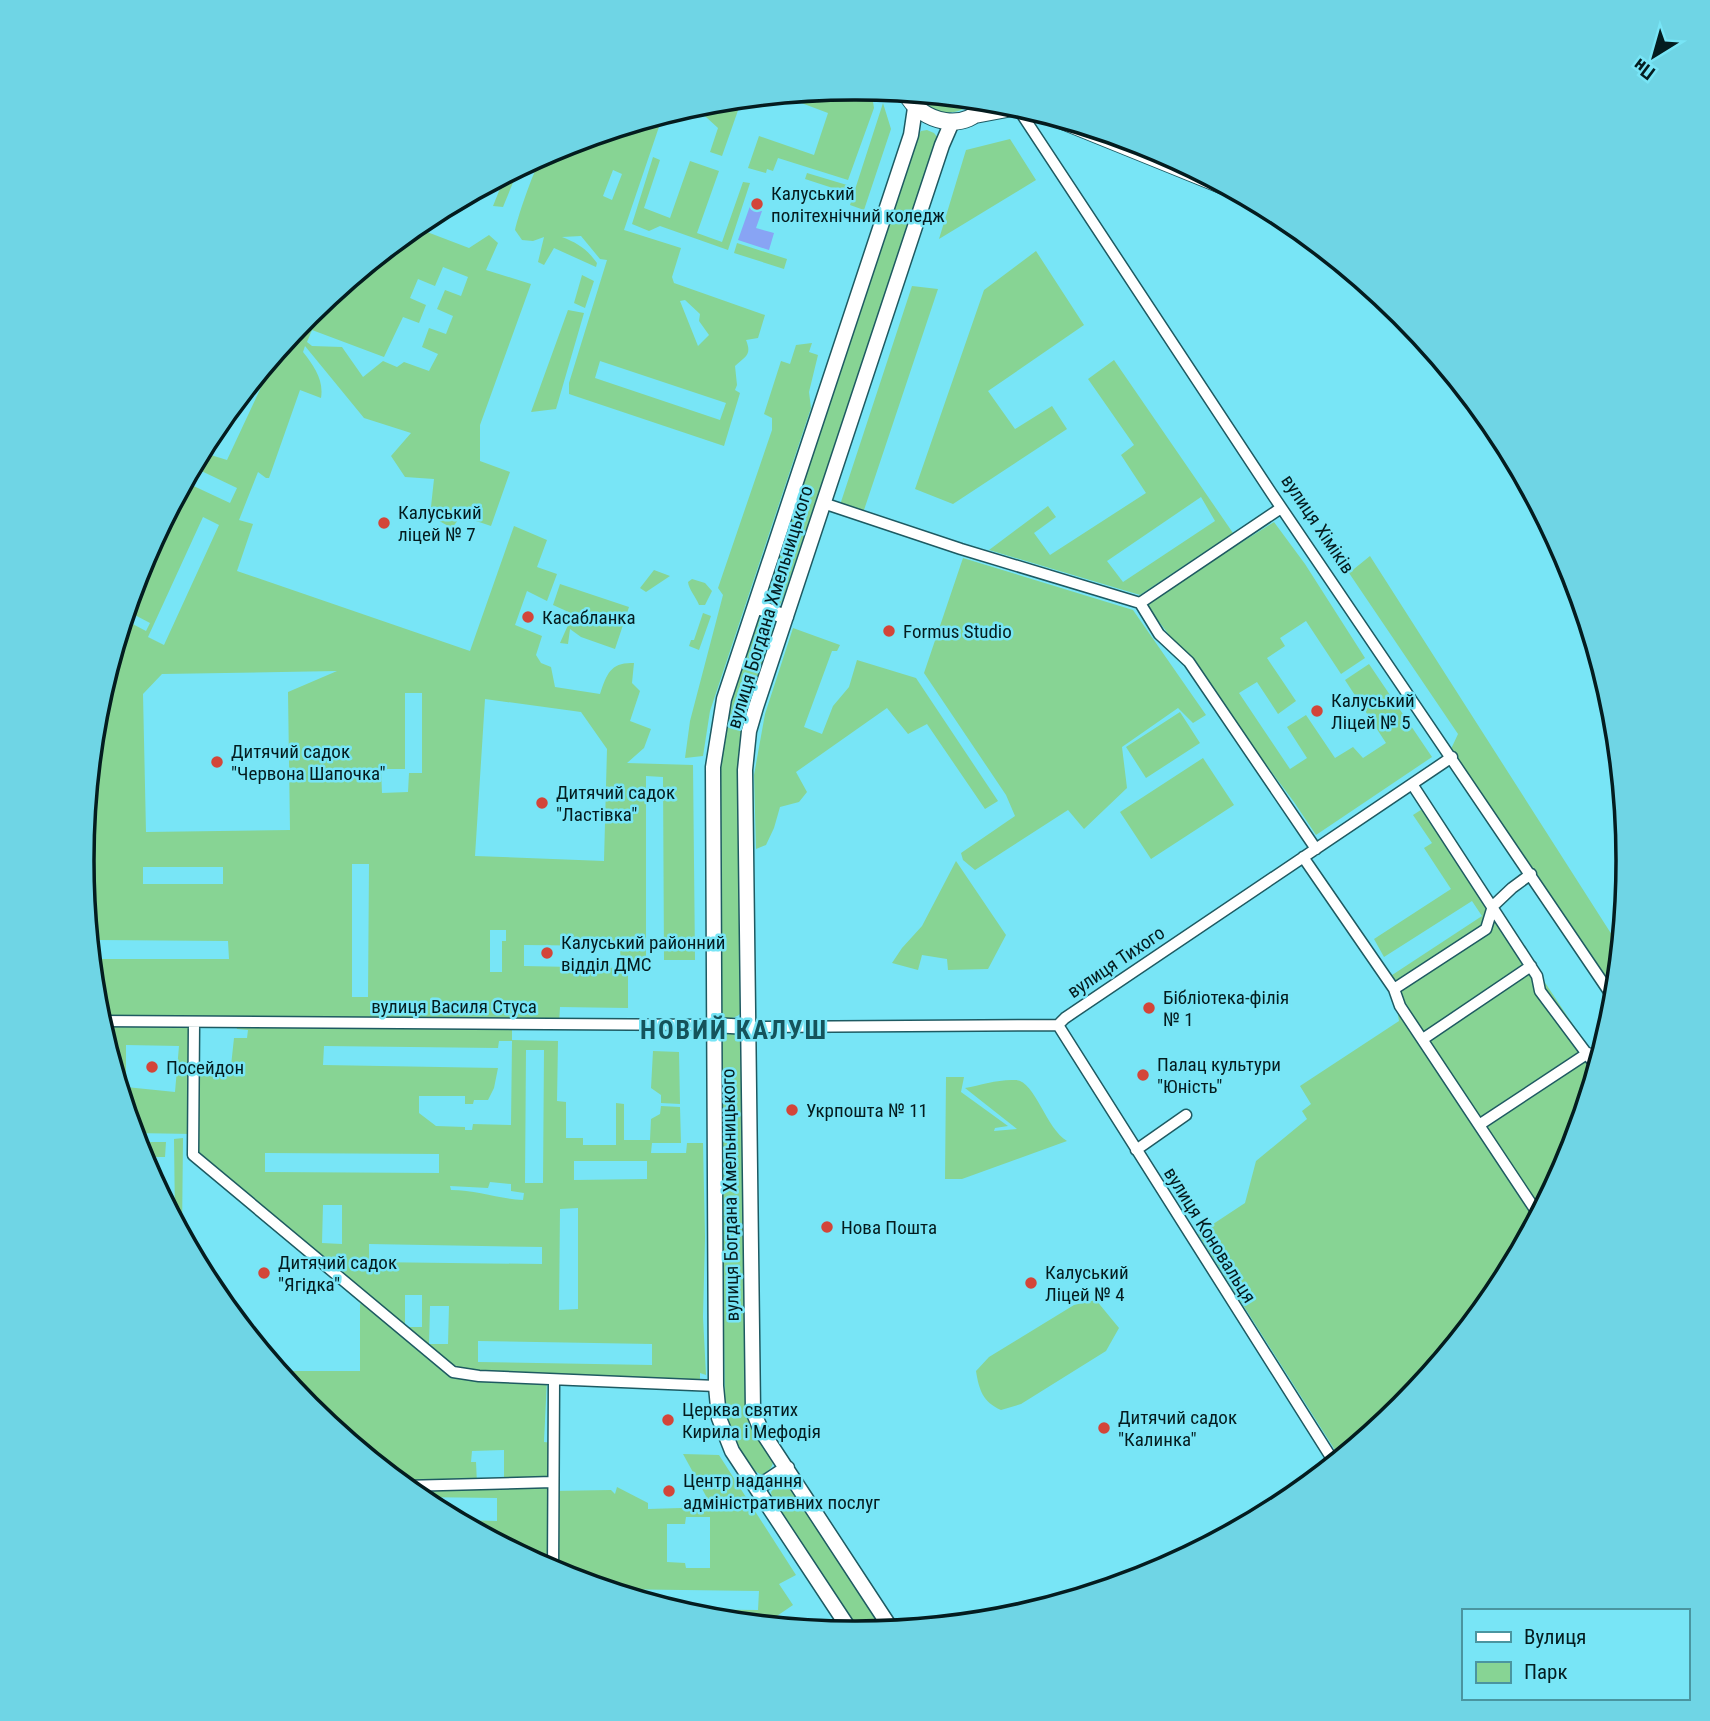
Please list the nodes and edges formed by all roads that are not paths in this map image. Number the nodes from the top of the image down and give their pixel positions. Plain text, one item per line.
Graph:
1 (912, 103) edge
2 (915, 108) junction
3 (978, 111) edge
4 (987, 112) edge
5 (974, 115) junction
6 (1026, 120) edge
7 (952, 122) junction
8 (823, 503) junction
9 (1281, 508) junction
10 (1140, 603) junction
11 (755, 606) junction
12 (786, 617) junction
13 (1452, 757) junction
14 (1412, 784) junction
15 (1316, 849) junction
16 (1303, 857) junction
17 (1531, 874) junction
18 (1493, 906) junction
19 (1531, 966) junction
20 (1605, 985) edge
21 (1394, 989) junction
22 (112, 1021) edge
23 (194, 1023) junction
24 (713, 1025) junction
25 (1058, 1026) junction
26 (748, 1027) junction
27 (1423, 1040) junction
28 (1588, 1053) junction
29 (1590, 1056) edge
30 (1186, 1115) dead end
31 (1479, 1125) junction
32 (1136, 1150) junction
33 (1532, 1206) edge
34 (554, 1380) junction
35 (716, 1386) junction
36 (1329, 1455) edge
37 (787, 1468) junction
38 (553, 1482) junction
39 (422, 1486) edge
40 (757, 1488) junction
41 (553, 1558) edge
42 (885, 1620) edge
43 (844, 1621) edge

1 - 2 main road
2 - 7 main road
2 - 11 street, вулиця Богдана Хмельницького
3 - 5 main road
4 - 5 main road
5 - 7 main road
6 - 9 street, вулиця Хіміків
7 - 8 street, вулиця Богдана Хмельницького
8 - 10 street
8 - 12 street, вулиця Богдана Хмельницького
9 - 10 street
9 - 13 street, вулиця Хіміків
10 - 15 street
11 - 12 street
11 - 24 street, вулиця Богдана Хмельницького
12 - 26 street, вулиця Богдана Хмельницького
13 - 14 street, вулиця Тихого
13 - 17 street, вулиця Хіміків
14 - 15 street, вулиця Тихого
14 - 18 street
15 - 16 street, вулиця Тихого
16 - 21 street
16 - 25 street, вулиця Тихого
17 - 18 street
17 - 20 street, вулиця Хіміків
18 - 19 street
18 - 21 street
19 - 27 street
19 - 28 street
21 - 27 street
22 - 23 street, вулиця Василя Стуса
23 - 24 street, вулиця Василя Стуса
23 - 34 street
24 - 26 street
24 - 35 street, вулиця Богдана Хмельницького
25 - 26 street, вулиця Тихого
25 - 32 street, вулиця Коновальця
26 - 37 street, вулиця Богдана Хмельницького
27 - 31 street
28 - 29 street
28 - 31 street
30 - 32 street
31 - 33 street
32 - 36 street, вулиця Коновальця
34 - 35 street
34 - 38 street
35 - 40 street, вулиця Богдана Хмельницького
37 - 40 street
37 - 42 street, вулиця Богдана Хмельницького
38 - 39 street
38 - 41 street
40 - 43 street, вулиця Богдана Хмельницького

